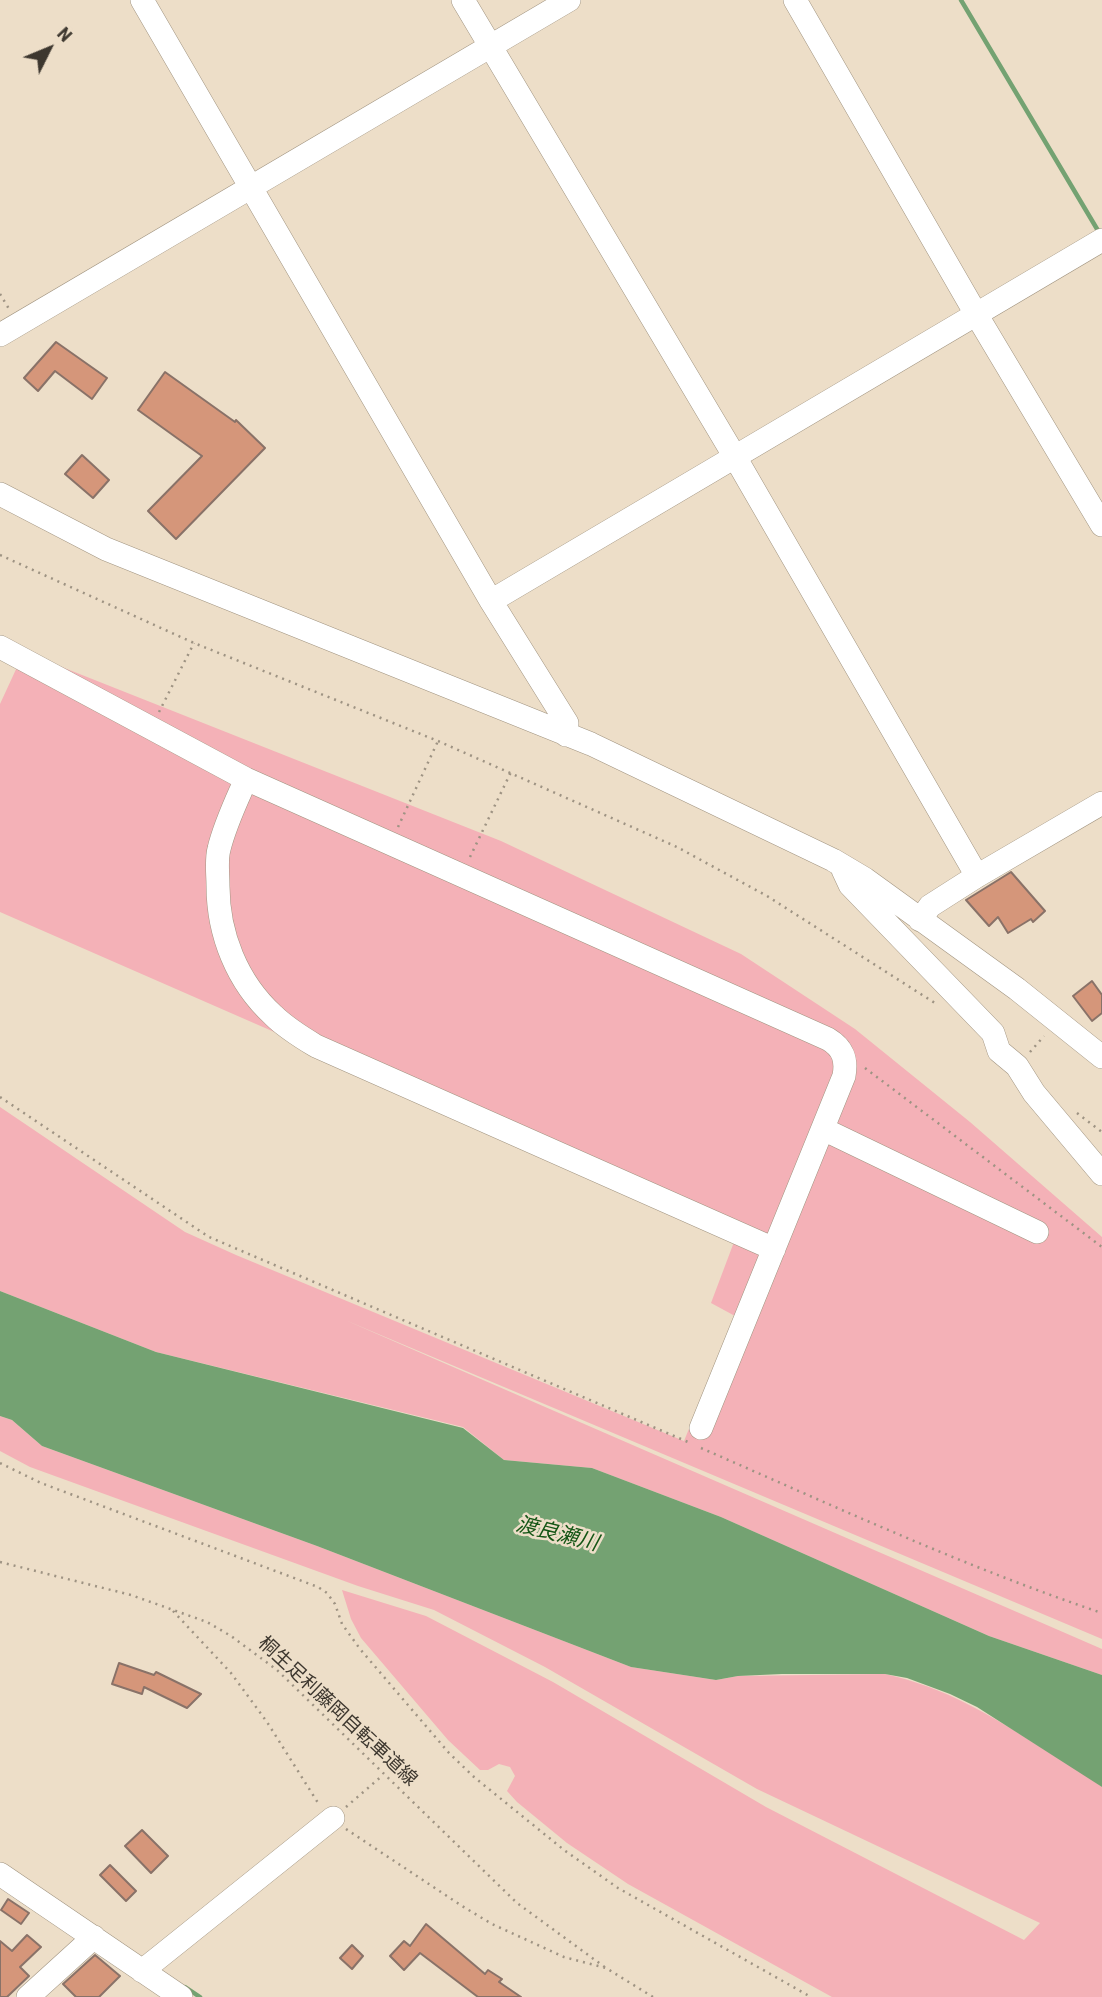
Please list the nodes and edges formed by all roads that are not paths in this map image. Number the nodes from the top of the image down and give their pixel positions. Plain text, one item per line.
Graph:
1 (142, 0) edge
2 (463, 0) edge
3 (569, 0) edge
4 (795, 0) edge
5 (491, 47) junction
6 (252, 188) junction
7 (1102, 240) edge
8 (976, 314) junction
9 (0, 335) edge
10 (735, 457) junction
11 (0, 494) edge
12 (1102, 525) edge
13 (491, 601) junction
14 (0, 647) edge
15 (566, 735) junction
16 (246, 779) junction
17 (1102, 803) edge
18 (840, 864) junction
19 (977, 876) junction
20 (920, 920) junction
21 (1102, 1057) edge
22 (822, 1129) junction
23 (1102, 1174) edge
24 (1037, 1232) dead end
25 (774, 1249) junction
26 (701, 1428) dead end
27 (332, 1818) road end
28 (0, 1874) edge
29 (94, 1937) junction
30 (142, 1971) junction
31 (28, 1997) edge
32 (181, 1997) edge

1 - 6 street
2 - 5 street
3 - 5 street
4 - 8 street
5 - 6 street
5 - 10 street
6 - 9 street
6 - 13 street
7 - 8 street
8 - 10 street
8 - 12 street
10 - 13 street
10 - 19 street
11 - 15 street
13 - 15 street
14 - 16 street
15 - 18 street
16 - 22 street
16 - 25 street
17 - 19 street
18 - 20 street
18 - 23 street
19 - 20 street
20 - 21 street
22 - 24 street
22 - 25 street
25 - 26 street
27 - 30 street
28 - 29 street
29 - 30 street
29 - 31 street
30 - 32 street

